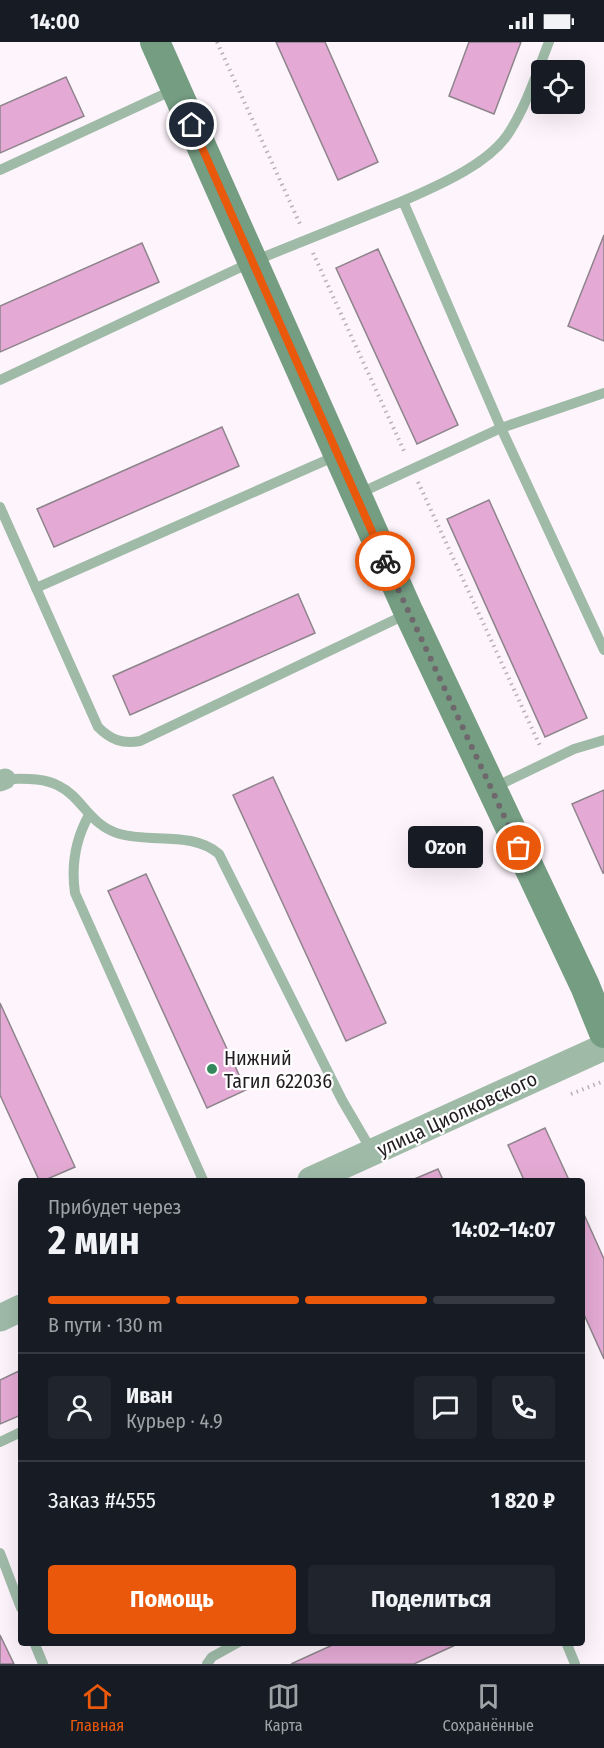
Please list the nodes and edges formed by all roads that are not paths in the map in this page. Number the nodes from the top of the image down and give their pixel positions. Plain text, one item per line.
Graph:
1 (155, 42) edge
2 (549, 42) edge
3 (177, 89) junction
4 (0, 170) edge
5 (403, 201) junction
6 (254, 261) junction
7 (0, 380) edge
8 (604, 393) edge
9 (501, 428) junction
10 (338, 455) junction
11 (356, 495) junction
12 (0, 507) edge
13 (36, 588) junction
14 (409, 613) junction
15 (604, 650) edge
16 (604, 740) edge
17 (2, 780) edge
18 (490, 789) junction
19 (89, 815) junction
20 (604, 1033) edge
21 (604, 1047) edge
22 (373, 1153) junction
23 (202, 1178) edge
24 (316, 1178) edge
25 (18, 1309) edge
26 (0, 1318) edge
27 (18, 1433) edge
28 (0, 1442) edge
29 (0, 1553) edge
30 (18, 1600) edge
31 (36, 1646) edge
32 (232, 1646) edge
33 (567, 1646) edge
34 (43, 1664) edge
35 (207, 1664) edge
36 (574, 1664) edge

1 - 3 main road
2 - 5 lane
3 - 4 lane
3 - 6 main road
5 - 6 lane
5 - 9 lane
6 - 7 lane
6 - 10 main road
8 - 9 lane
9 - 11 lane
9 - 15 lane
10 - 11 main road
10 - 13 lane
11 - 14 main road
12 - 13 lane
13 - 14 lane
14 - 18 main road
16 - 18 lane
17 - 19 lane
18 - 20 main road
19 - 22 lane
19 - 23 lane
21 - 22 street, улица Циолковского
22 - 24 street, улица Циолковского
25 - 26 street
27 - 28 lane
29 - 30 lane
31 - 34 lane
32 - 35 lane
33 - 36 lane

